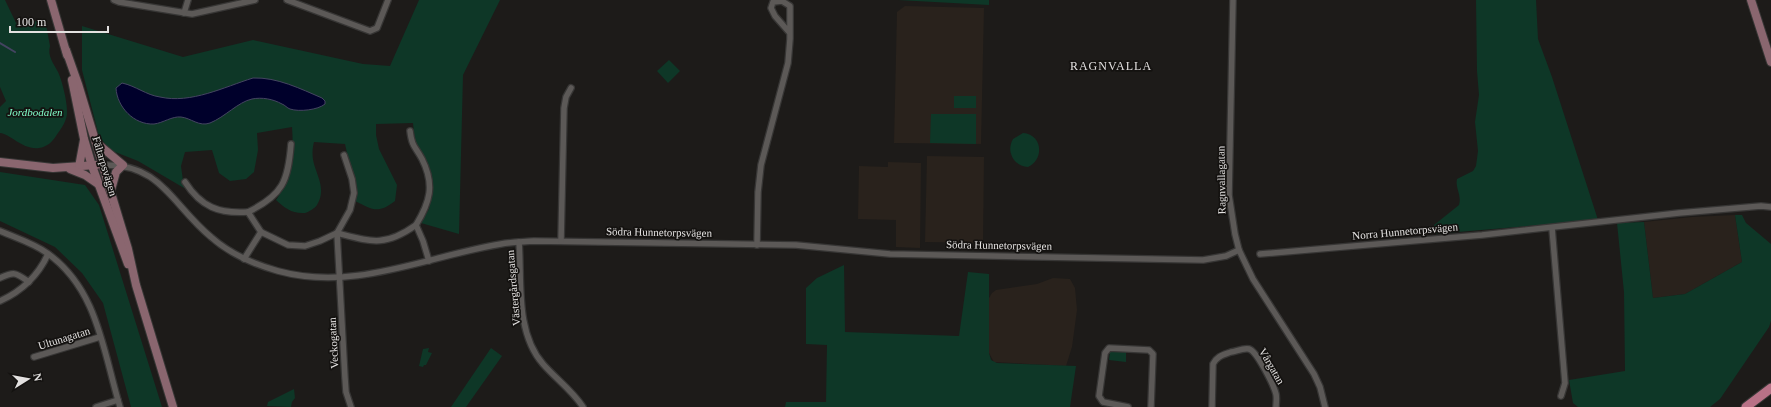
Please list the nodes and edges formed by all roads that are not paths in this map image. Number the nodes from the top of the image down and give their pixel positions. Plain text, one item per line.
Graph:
1 (51, 0) edge
2 (115, 0) edge
3 (188, 0) edge
4 (255, 0) edge
5 (287, 0) edge
6 (388, 0) edge
7 (1233, 0) edge
8 (1751, 0) edge
9 (184, 13) junction
10 (789, 32) junction
11 (66, 50) junction
12 (1771, 62) edge
13 (571, 88) dead end
14 (410, 131) dead end
15 (84, 140) junction
16 (96, 142) junction
17 (291, 144) dead end
18 (344, 155) dead end
19 (0, 162) edge
20 (103, 165) junction
21 (123, 165) junction
22 (92, 166) junction
23 (79, 167) junction
24 (67, 168) junction
25 (185, 182) dead end
26 (98, 185) junction
27 (111, 191) junction
28 (1771, 207) edge
29 (248, 212) junction
30 (416, 225) junction
31 (1552, 228) junction
32 (0, 231) edge
33 (261, 232) junction
34 (337, 233) junction
35 (561, 241) junction
36 (519, 242) junction
37 (757, 244) junction
38 (1239, 250) junction
39 (48, 254) junction
40 (1260, 254) dead end
41 (244, 259) junction
42 (429, 261) junction
43 (340, 277) junction
44 (0, 278) edge
45 (29, 282) junction
46 (136, 285) junction
47 (0, 301) edge
48 (100, 338) junction
49 (34, 357) dead end
50 (1771, 388) edge
51 (1561, 396) dead end
52 (118, 400) junction
53 (96, 407) edge
54 (120, 407) edge
55 (173, 407) edge
56 (352, 407) edge
57 (583, 407) edge
58 (1128, 407) edge
59 (1151, 407) edge
60 (1212, 407) edge
61 (1276, 407) edge
62 (1325, 407) edge
63 (1746, 407) edge

1 - 11 main road, Fältarpsvägen
2 - 9 street
3 - 9 street
4 - 9 street
5 - 6 street
7 - 38 street, Ragnvallagatan
8 - 12 main road
10 - 10 street
10 - 37 street
11 - 15 main road, Fältarpsvägen
11 - 16 main road, Fältarpsvägen
13 - 35 street
14 - 30 street
15 - 22 main road, Fältarpsvägen
15 - 23 main road
16 - 20 main road, Fältarpsvägen
16 - 21 main road
17 - 29 street
18 - 34 street
19 - 24 main road, Södra Hunnetorpsvägen
20 - 21 street, Södra Hunnetorpsvägen
20 - 22 main road, Södra Hunnetorpsvägen
20 - 27 main road, Fältarpsvägen
21 - 27 main road
21 - 41 street, Södra Hunnetorpsvägen
22 - 23 main road, Södra Hunnetorpsvägen
22 - 26 main road, Fältarpsvägen
23 - 24 main road, Södra Hunnetorpsvägen
24 - 26 main road
25 - 29 street
26 - 46 main road, Fältarpsvägen
27 - 46 main road, Fältarpsvägen
28 - 31 street, Norra Hunnetorpsvägen
29 - 33 street
30 - 34 street
30 - 42 street
31 - 40 street, Norra Hunnetorpsvägen
31 - 51 street
32 - 39 street, Ultunagatan
33 - 34 street
33 - 41 street
34 - 43 street
35 - 36 street, Södra Hunnetorpsvägen
35 - 37 street, Södra Hunnetorpsvägen
36 - 42 street, Södra Hunnetorpsvägen
36 - 57 street, Västergårdsgatan
37 - 38 street, Södra Hunnetorpsvägen
38 - 62 street, Ragnvallagatan
39 - 45 street
39 - 48 street, Ultunagatan
41 - 43 street, Södra Hunnetorpsvägen
42 - 43 street, Södra Hunnetorpsvägen
43 - 56 street, Veckogatan
44 - 45 street
45 - 47 street
46 - 55 main road, Fältarpsvägen
48 - 49 street, Ultunagatan
48 - 52 street, Ultunagatan
50 - 63 main road
52 - 53 street
52 - 54 street, Ultunagatan
58 - 59 street
60 - 61 street, Vårgatan

